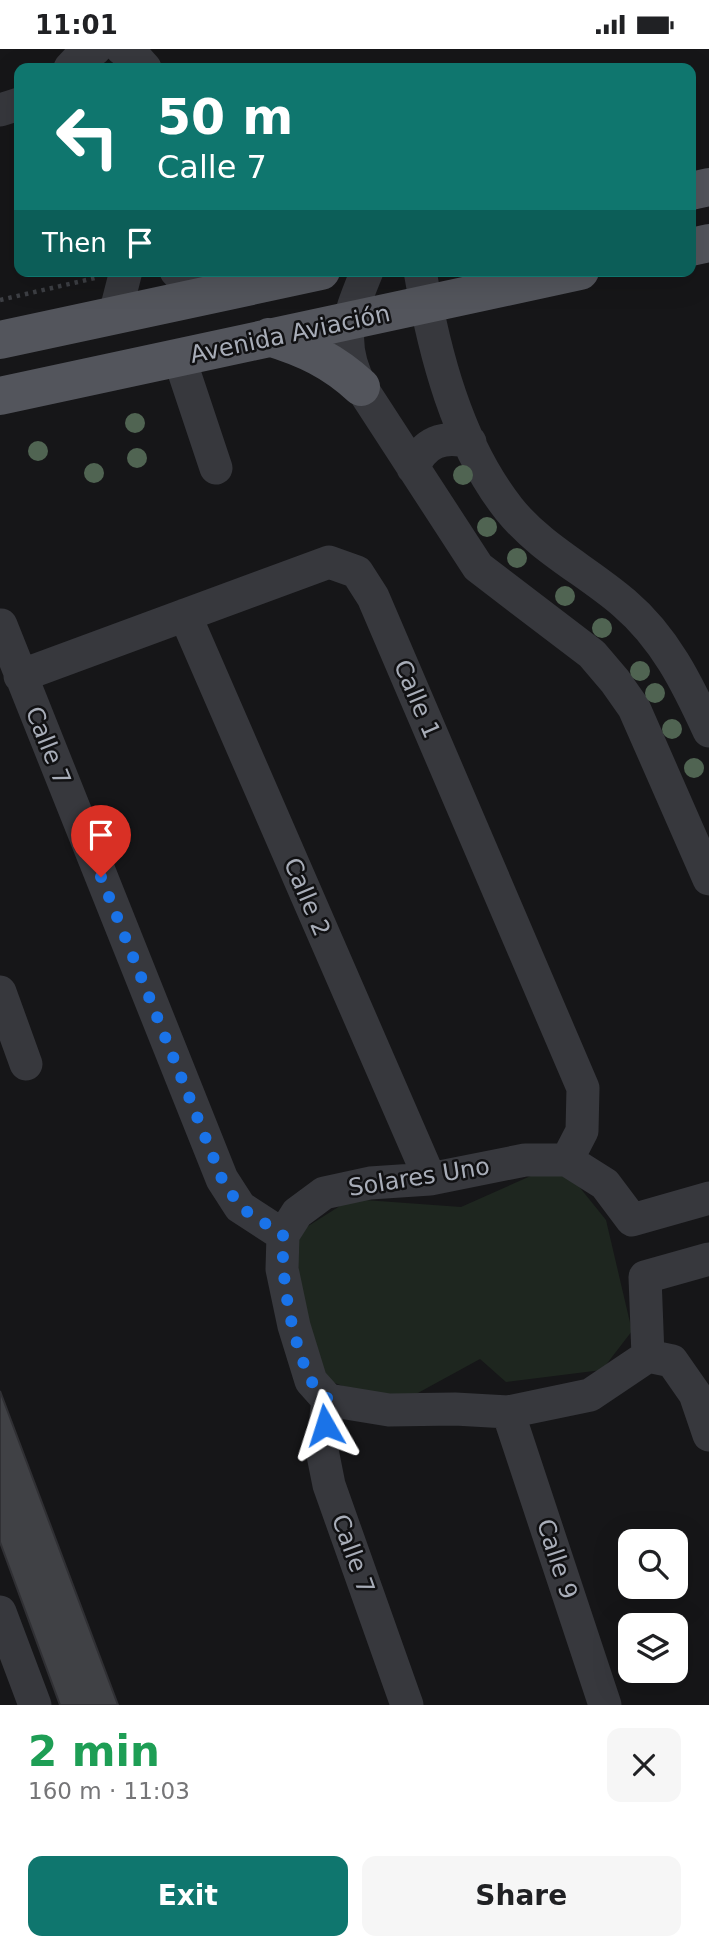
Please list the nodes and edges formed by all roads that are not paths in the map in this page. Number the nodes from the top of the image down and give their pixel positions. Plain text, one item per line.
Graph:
1 (95, 49) edge
2 (75, 63) edge
3 (112, 277) edge
4 (182, 277) edge
5 (291, 277) edge
6 (365, 277) edge
7 (525, 277) edge
8 (423, 288) edge
9 (206, 294) junction
10 (116, 314) junction
11 (348, 321) junction
12 (269, 337) junction
13 (0, 340) edge
14 (179, 357) junction
15 (362, 387) junction
16 (0, 396) edge
17 (470, 442) junction
18 (216, 468) dead end
19 (413, 468) junction
20 (185, 614) junction
21 (1, 625) edge
22 (20, 676) junction
23 (709, 731) edge
24 (709, 879) edge
25 (0, 992) edge
26 (26, 1064) dead end
27 (567, 1160) junction
28 (430, 1179) junction
29 (709, 1198) edge
30 (283, 1235) junction
31 (709, 1259) edge
32 (648, 1356) junction
33 (328, 1399) junction
34 (508, 1412) junction
35 (709, 1435) edge
36 (0, 1612) edge
37 (35, 1705) edge
38 (407, 1705) edge
39 (605, 1705) edge

1 - 2 street
3 - 10 street
4 - 9 street
5 - 9 main road
6 - 11 street
7 - 8 main road, Avenida Aviación
8 - 11 main road, Avenida Aviación
8 - 17 street
9 - 10 main road
10 - 13 main road
11 - 12 main road, Avenida Aviación
11 - 15 street
12 - 14 main road, Avenida Aviación
12 - 15 main road
14 - 16 main road, Avenida Aviación
14 - 18 street
15 - 19 street
17 - 19 street
17 - 23 street
19 - 24 street
20 - 22 street, Calle 1
20 - 27 street, Calle 1
20 - 28 street, Calle 2
21 - 22 street, Calle 7
22 - 30 street, Calle 7
25 - 26 street
27 - 28 street, Solares Uno
27 - 29 street
28 - 30 street, Solares Uno
30 - 33 street
31 - 32 street
32 - 34 street
32 - 35 street
33 - 34 street
33 - 38 street, Calle 7
34 - 39 street, Calle 9
36 - 37 street

